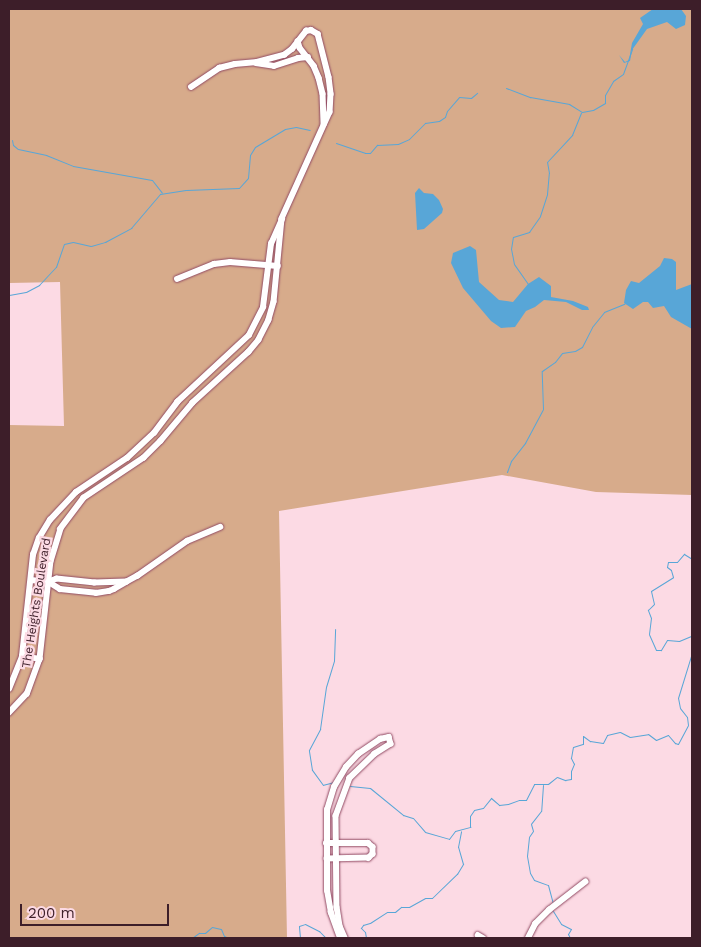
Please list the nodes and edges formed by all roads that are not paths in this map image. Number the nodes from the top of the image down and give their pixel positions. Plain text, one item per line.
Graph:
1 (298, 42) junction
2 (308, 57) junction
3 (254, 63) junction
4 (191, 86) dead end
5 (324, 126) junction
6 (282, 219) junction
7 (268, 264) junction
8 (278, 266) junction
9 (177, 279) dead end
10 (252, 330) junction
11 (262, 336) junction
12 (205, 376) junction
13 (213, 385) junction
14 (130, 455) junction
15 (137, 462) junction
16 (58, 512) junction
17 (67, 519) junction
18 (220, 527) dead end
19 (30, 580) junction
20 (49, 582) junction
21 (126, 582) junction
22 (22, 656) junction
23 (40, 658) junction
24 (9, 689) edge
25 (9, 713) edge
26 (358, 754) junction
27 (366, 762) junction
28 (329, 805) junction
29 (339, 806) junction
30 (336, 842) junction
31 (326, 843) junction
32 (326, 859) junction
33 (336, 859) junction
34 (585, 882) dead end
35 (343, 938) edge
36 (528, 938) edge

1 - 2 street, The Heights Boulevard
1 - 3 street
1 - 5 street, The Heights Boulevard
2 - 3 street
2 - 5 street, The Heights Boulevard
3 - 4 street
5 - 6 street, The Heights Boulevard
6 - 7 street, The Heights Boulevard
6 - 8 street, The Heights Boulevard
7 - 8 street
7 - 9 street
7 - 10 street, The Heights Boulevard
8 - 11 street, The Heights Boulevard
10 - 11 street
10 - 12 street, The Heights Boulevard
11 - 13 street, The Heights Boulevard
12 - 13 street
12 - 14 street, The Heights Boulevard
13 - 15 street, The Heights Boulevard
14 - 15 street
14 - 16 street, The Heights Boulevard
15 - 17 street, The Heights Boulevard
16 - 17 street
16 - 19 street, The Heights Boulevard
17 - 20 street, The Heights Boulevard
18 - 21 street
19 - 20 street
19 - 22 street, The Heights Boulevard
20 - 21 street
20 - 21 street
20 - 23 street, The Heights Boulevard
22 - 23 street
22 - 24 street, The Heights Boulevard
23 - 25 street, The Heights Boulevard
26 - 27 street
26 - 27 street
26 - 28 street
27 - 29 street
28 - 29 street
28 - 31 street
29 - 30 street
30 - 31 street
30 - 33 street
30 - 33 street
31 - 32 street
32 - 33 street
32 - 35 street
33 - 35 street
34 - 36 street

